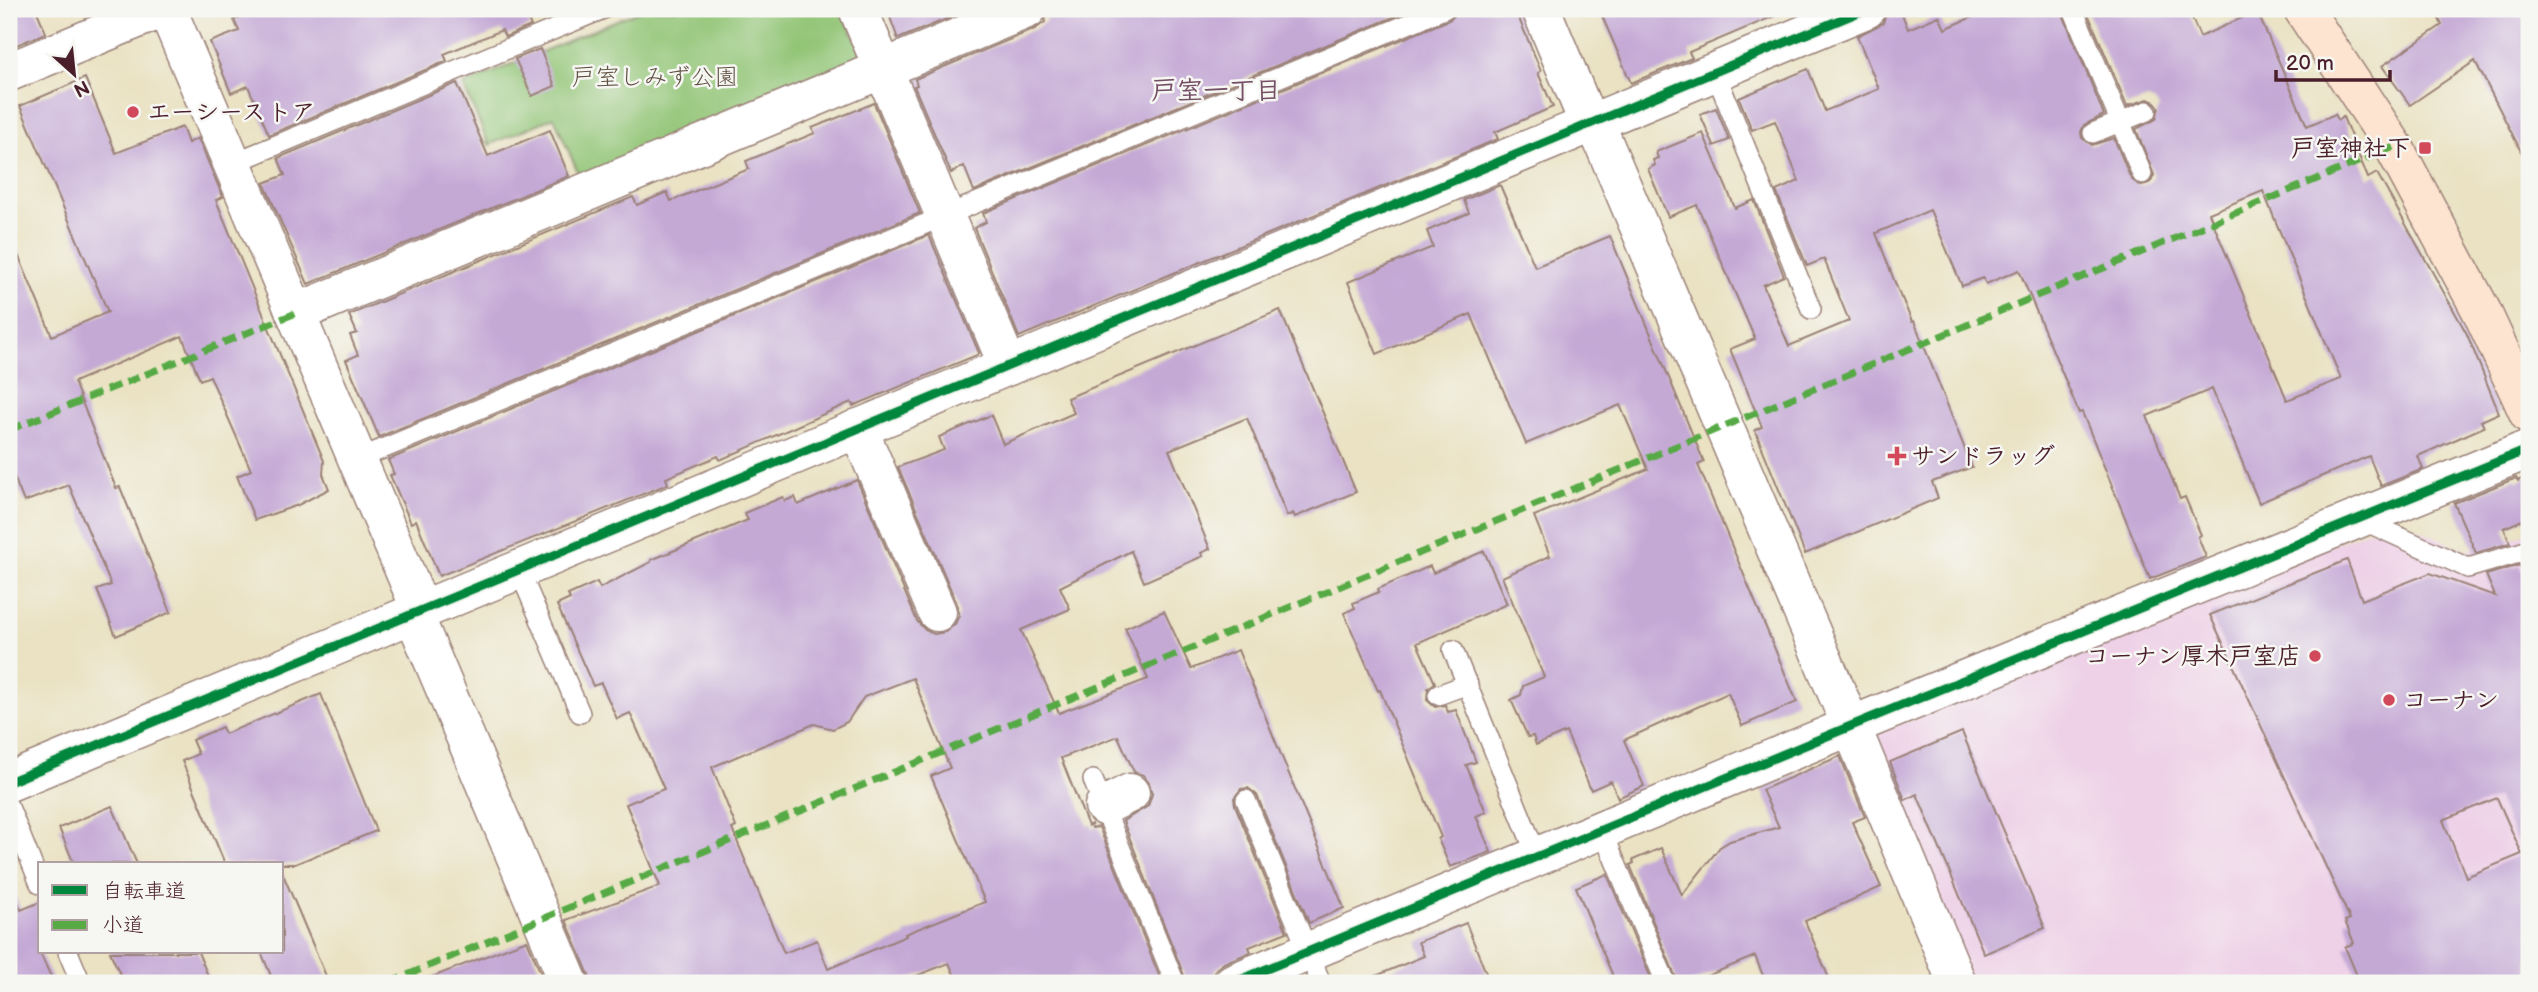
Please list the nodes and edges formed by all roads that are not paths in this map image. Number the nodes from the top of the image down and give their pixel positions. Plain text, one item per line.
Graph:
1 (161, 9) edge
2 (167, 9) edge
3 (603, 9) edge
4 (858, 9) edge
5 (1027, 9) edge
6 (1444, 9) edge
7 (1541, 9) edge
8 (1866, 9) edge
9 (2073, 9) edge
10 (2303, 9) edge
11 (883, 68) junction
12 (9, 72) edge
13 (1715, 72) junction
14 (2147, 111) dead end
15 (2120, 122) junction
16 (1589, 124) junction
17 (2093, 133) dead end
18 (231, 164) junction
19 (2141, 174) dead end
20 (945, 215) junction
21 (1811, 309) dead end
22 (296, 313) junction
23 (1008, 366) junction
24 (2529, 414) edge
25 (858, 428) junction
26 (2529, 449) edge
27 (358, 459) junction
28 (2359, 518) junction
29 (2529, 550) edge
30 (519, 570) junction
31 (418, 612) junction
32 (937, 612) dead end
33 (1453, 650) dead end
34 (1468, 684) junction
35 (1438, 695) dead end
36 (580, 713) dead end
37 (1851, 726) junction
38 (9, 782) edge
39 (1109, 793) dead end
40 (1246, 800) dead end
41 (9, 807) edge
42 (1602, 830) junction
43 (1537, 856) junction
44 (38, 879) edge
45 (69, 954) edge
46 (1315, 968) edge
47 (81, 983) edge
48 (569, 983) edge
49 (1175, 983) edge
50 (1233, 983) edge
51 (1666, 983) edge
52 (1957, 983) edge

1 - 12 street
2 - 18 street
3 - 18 lane
4 - 11 street
5 - 11 street
6 - 20 lane
7 - 16 street
8 - 13 street
9 - 15 lane
10 - 24 street
11 - 20 street
11 - 22 street
13 - 16 street
13 - 21 lane
14 - 15 lane
15 - 17 lane
15 - 19 lane
16 - 23 street
16 - 37 street
18 - 22 street
20 - 23 street
20 - 27 lane
22 - 27 street
23 - 25 street
25 - 30 street
25 - 32 street
26 - 28 street
27 - 31 street
28 - 29 lane
28 - 37 street
30 - 31 street
30 - 36 lane
31 - 38 street
31 - 48 street
33 - 34 lane
34 - 35 lane
34 - 43 lane
37 - 42 street
37 - 52 street
39 - 49 lane
40 - 46 lane
41 - 44 lane
42 - 43 street
42 - 51 lane
43 - 46 street
45 - 47 lane
46 - 50 street

